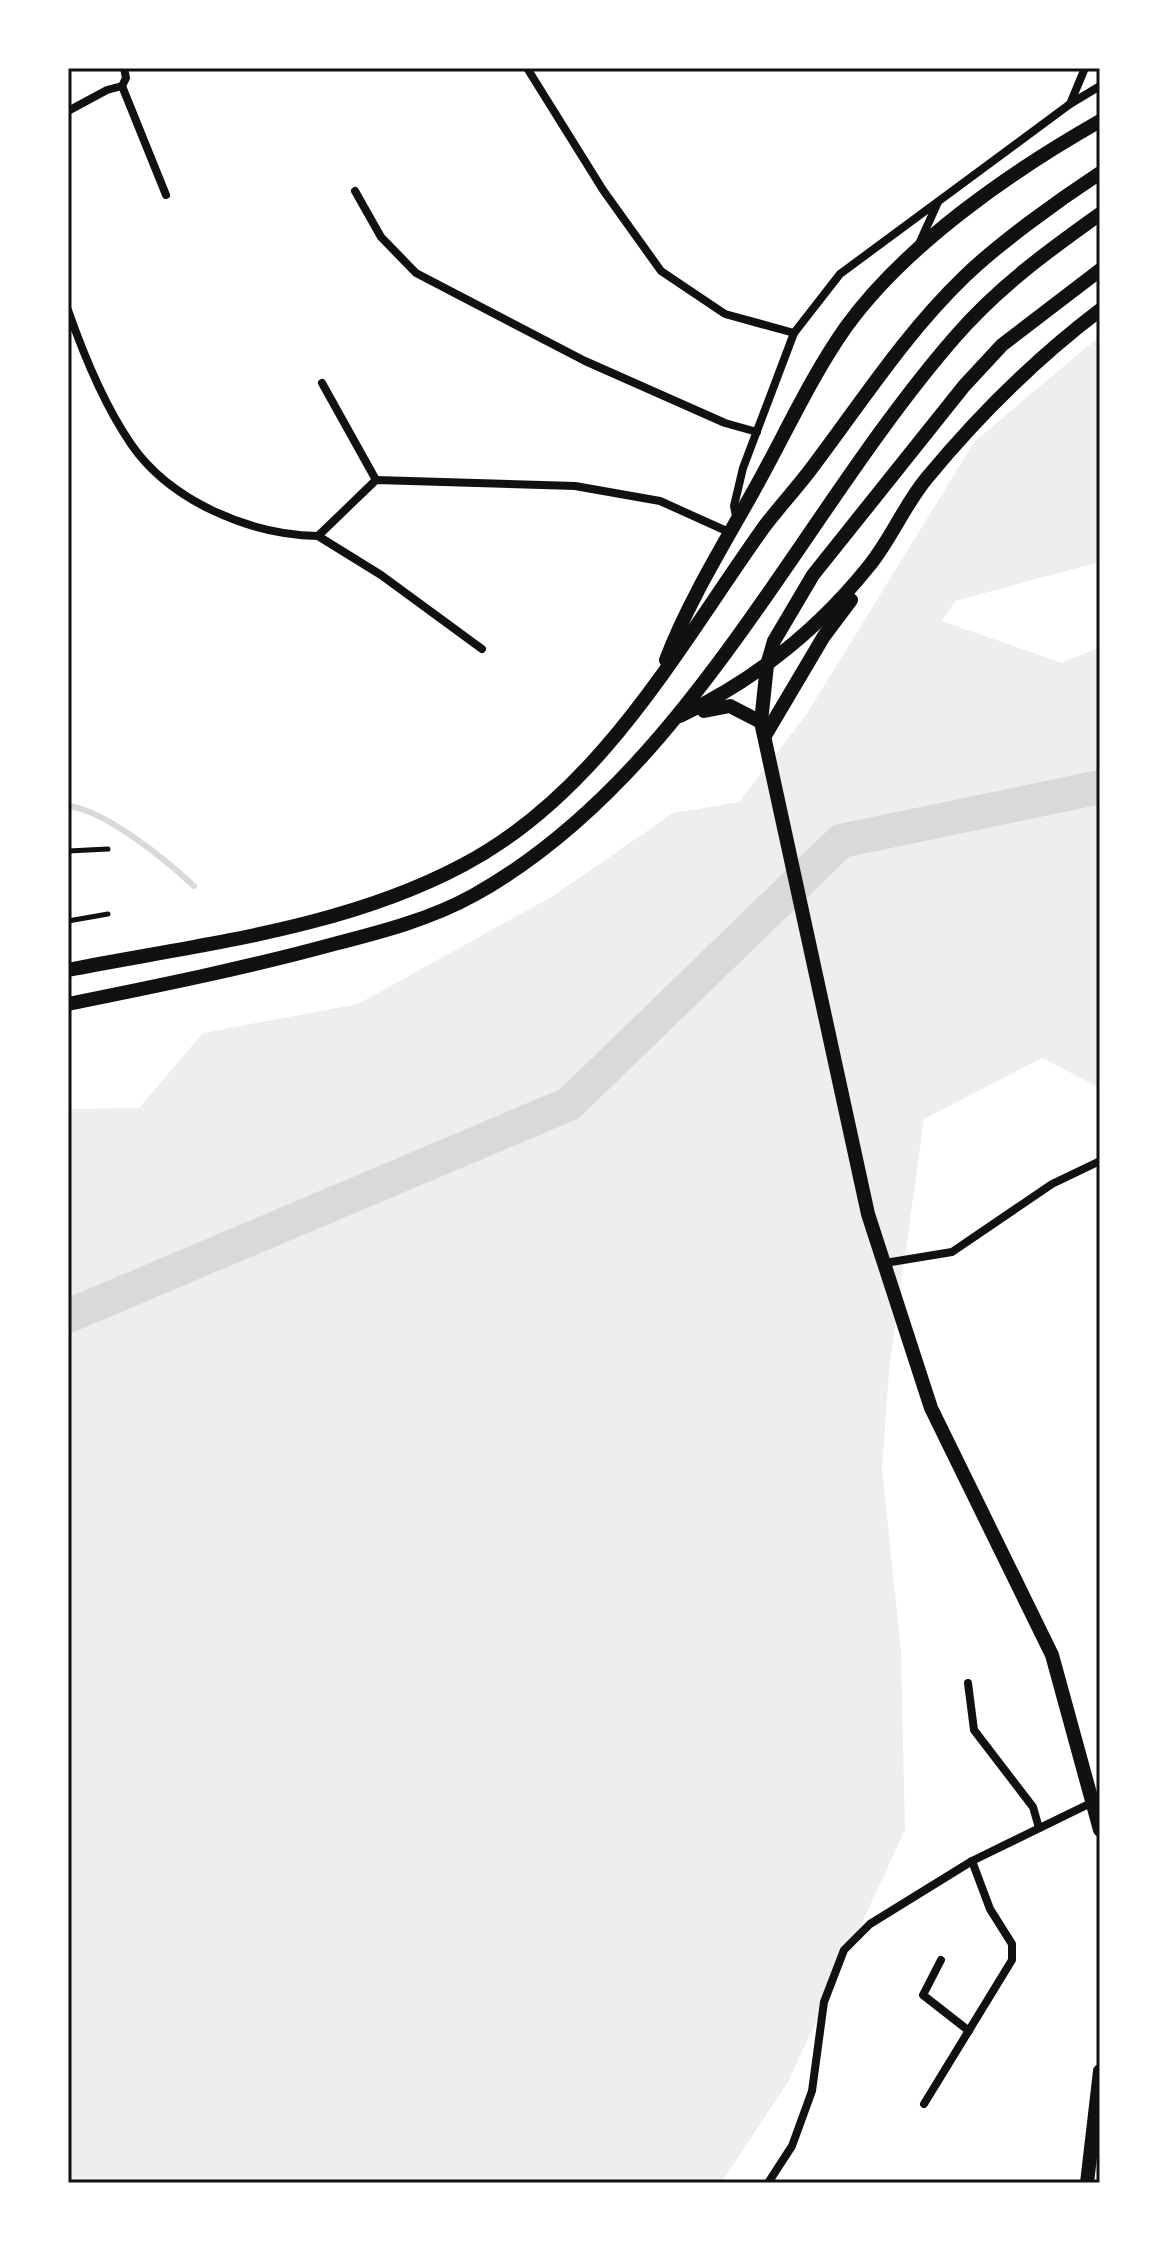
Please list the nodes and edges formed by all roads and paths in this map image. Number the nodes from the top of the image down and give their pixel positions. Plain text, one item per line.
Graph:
1 (124, 68) edge
2 (527, 68) edge
3 (1085, 68) edge
4 (122, 86) junction
5 (1100, 86) edge
6 (1070, 104) junction
7 (68, 111) edge
8 (1100, 121) edge
9 (1100, 173) edge
10 (355, 191) dead end
11 (166, 195) dead end
12 (939, 201) junction
13 (1100, 214) edge
14 (916, 254) junction
15 (1100, 270) edge
16 (68, 310) edge
17 (1100, 310) edge
18 (794, 333) junction
19 (322, 383) dead end
20 (757, 432) junction
21 (376, 480) junction
22 (734, 527) junction
23 (318, 536) junction
24 (871, 564) junction
25 (482, 649) dead end
26 (767, 665) junction
27 (660, 677) junction
28 (677, 718) junction
29 (764, 731) junction
30 (108, 849) dead end
31 (68, 851) edge
32 (108, 914) dead end
33 (68, 921) edge
34 (68, 970) edge
35 (68, 1004) edge
36 (1100, 1161) edge
37 (885, 1263) junction
38 (968, 1683) dead end
39 (1095, 1801) junction
40 (1039, 1828) junction
41 (1100, 1830) edge
42 (972, 1861) junction
43 (941, 1960) dead end
44 (969, 2031) junction
45 (1100, 2071) edge
46 (924, 2104) dead end
47 (768, 2183) edge
48 (1087, 2183) edge

1 - 4 street
2 - 18 street
3 - 6 street
4 - 7 street
4 - 11 street
5 - 6 street
6 - 12 street
8 - 14 main road
9 - 27 main road
10 - 20 street
12 - 14 street
12 - 18 street
13 - 28 main road
14 - 22 main road
15 - 26 main road
16 - 23 street
17 - 24 main road
18 - 20 street
19 - 21 street
20 - 22 street
21 - 22 street
21 - 23 street
22 - 27 main road
23 - 25 street
24 - 26 main road
24 - 29 main road
26 - 28 main road
26 - 29 main road
27 - 34 main road
28 - 29 main road
28 - 35 main road
29 - 37 main road
30 - 31 lane
32 - 33 lane
36 - 37 street
37 - 39 main road
38 - 40 street
39 - 40 street
39 - 41 main road
40 - 42 street
42 - 44 street
42 - 47 street
43 - 44 street
44 - 46 street
45 - 48 main road

